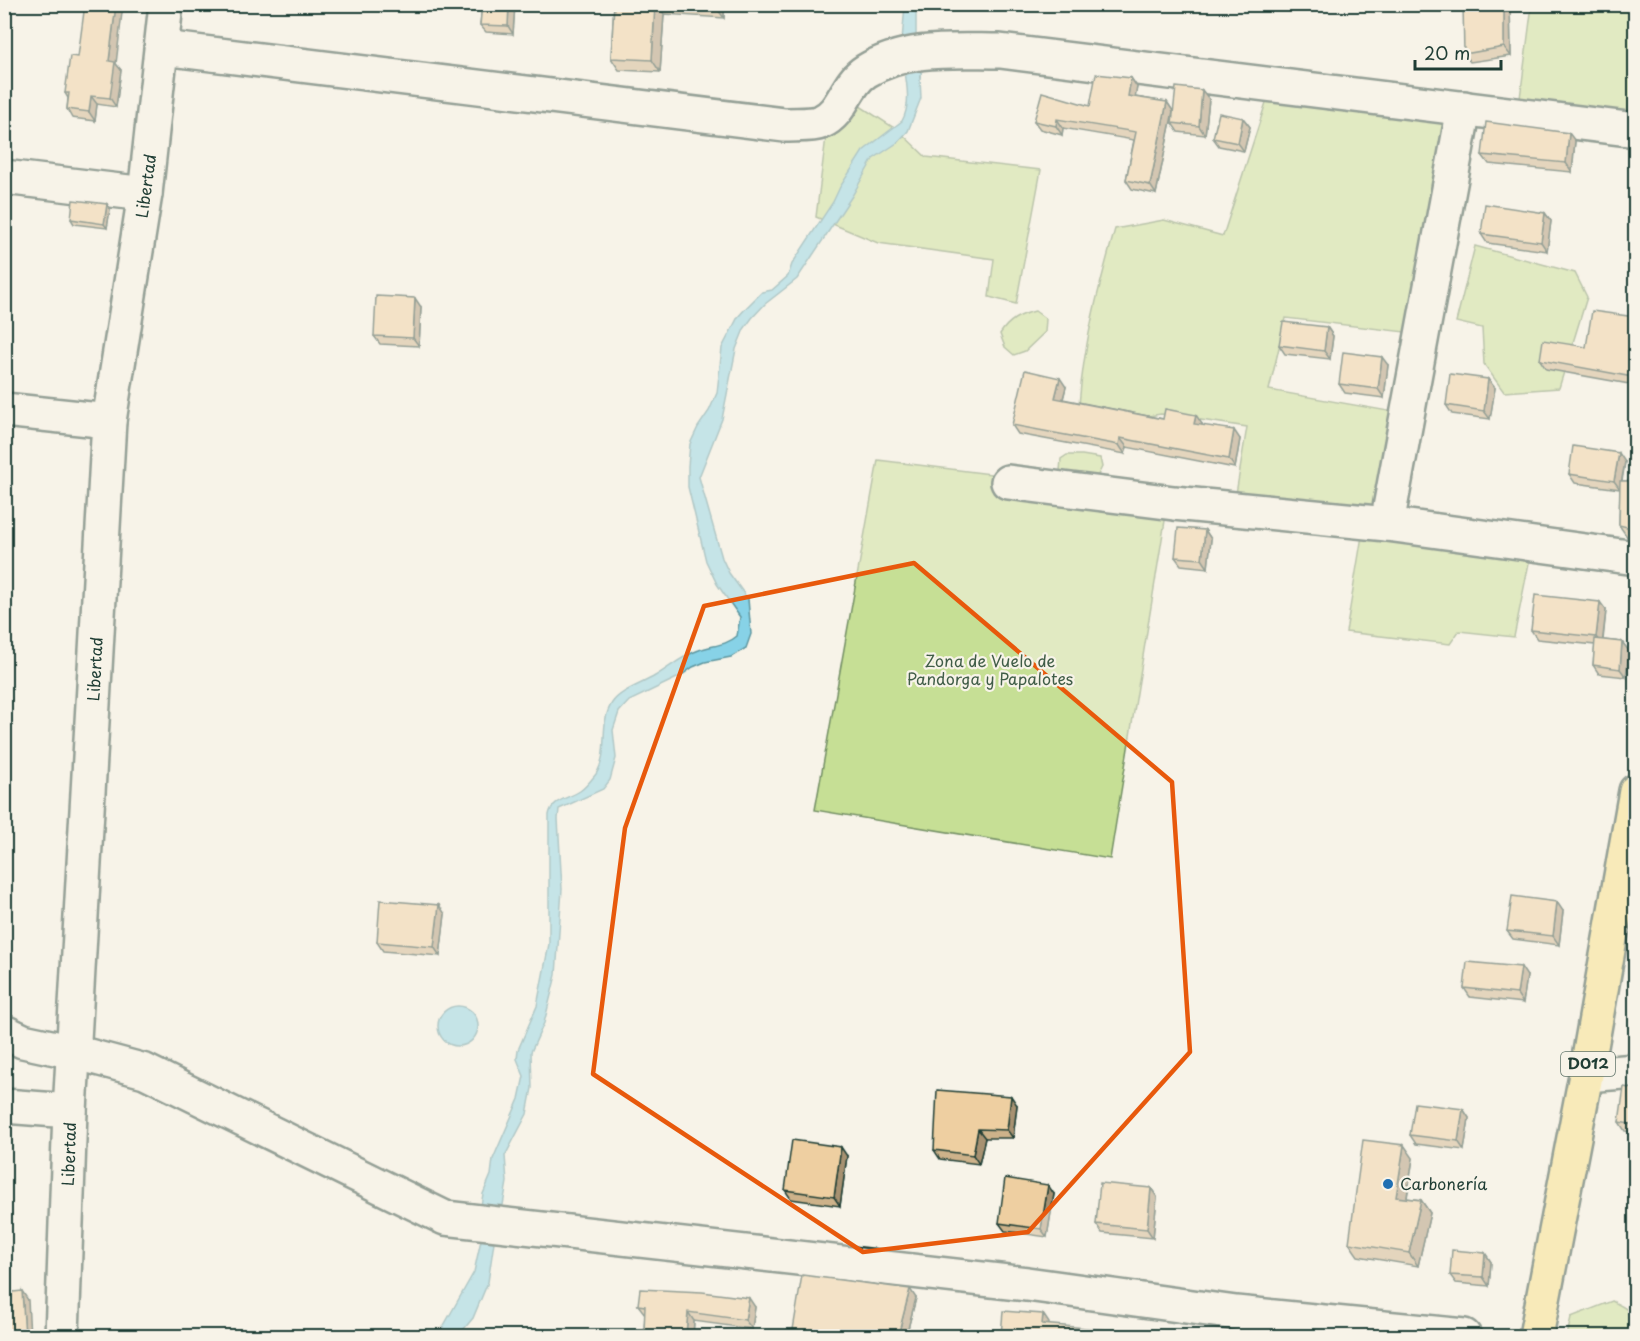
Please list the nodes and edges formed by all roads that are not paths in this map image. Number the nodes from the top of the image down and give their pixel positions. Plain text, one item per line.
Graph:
1 (166, 4) edge
2 (163, 48) junction
3 (1464, 108) junction
4 (1635, 129) edge
5 (4, 177) edge
6 (145, 194) junction
7 (4, 410) edge
8 (109, 421) junction
9 (1008, 482) dead end
10 (1387, 524) junction
11 (1635, 558) edge
12 (1635, 791) edge
13 (4, 1032) edge
14 (74, 1052) junction
15 (1635, 1071) edge
16 (1586, 1075) junction
17 (4, 1106) edge
18 (70, 1111) junction
19 (62, 1336) edge
20 (1464, 1336) edge
21 (1536, 1336) edge

1 - 2 street, Libertad
2 - 3 street
2 - 6 street, Libertad
3 - 4 street
3 - 10 street
5 - 6 street
6 - 8 street, Libertad
7 - 8 street
8 - 14 street, Libertad
9 - 10 street
10 - 11 street
12 - 16 main road, D012
13 - 14 street
14 - 18 street, Libertad
14 - 20 street
15 - 16 street
16 - 21 main road, D012
17 - 18 street
18 - 19 street, Libertad

